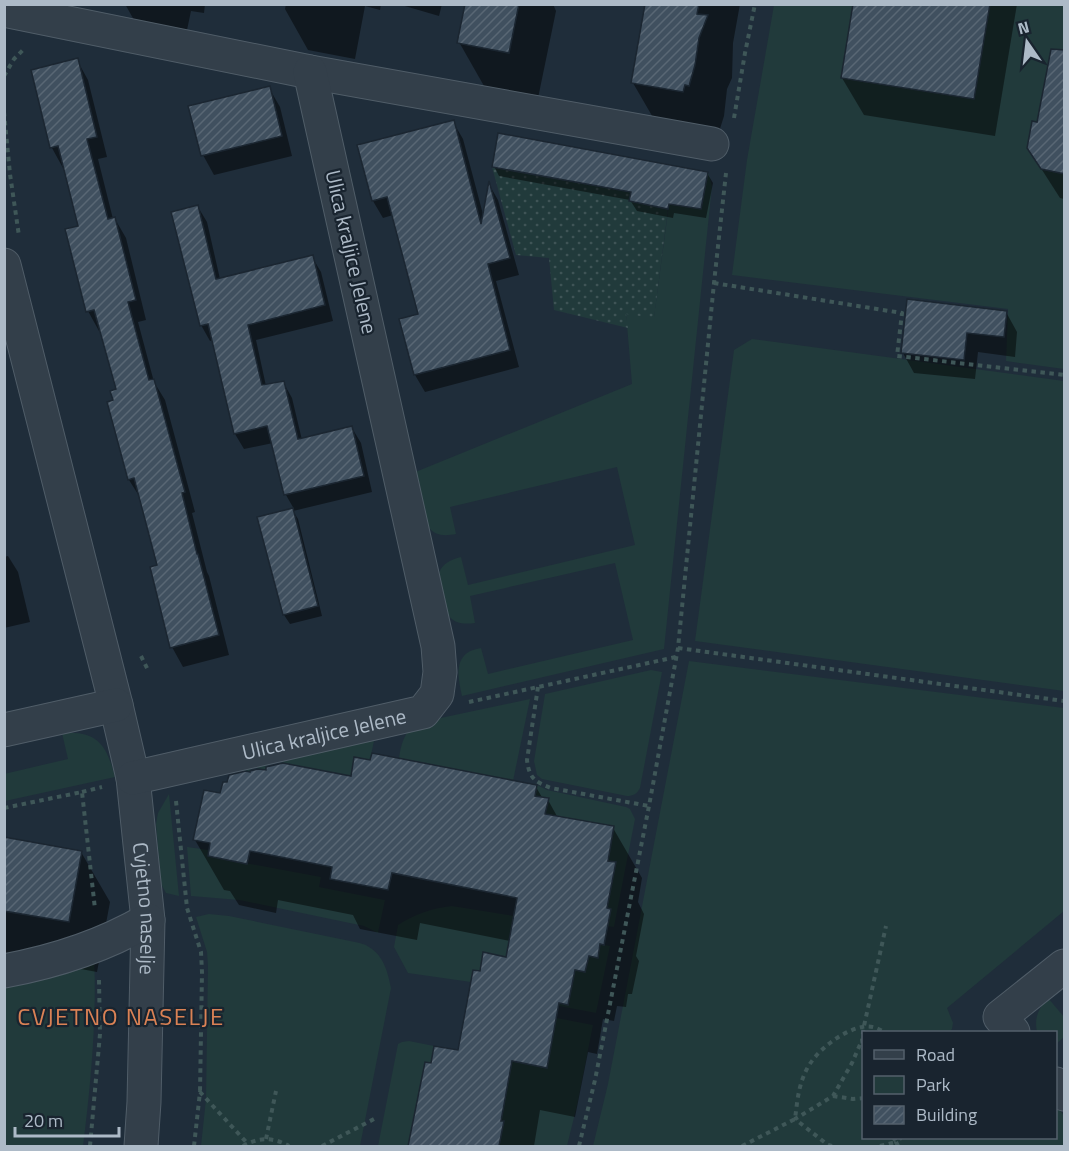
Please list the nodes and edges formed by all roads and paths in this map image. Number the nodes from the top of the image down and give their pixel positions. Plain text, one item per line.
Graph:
1 (755, 4) edge
2 (4, 10) edge
3 (28, 46) dead end
4 (310, 72) junction
5 (4, 76) edge
6 (724, 143) junction
7 (4, 265) edge
8 (714, 283) junction
9 (1065, 375) edge
10 (678, 648) junction
11 (676, 657) junction
12 (538, 687) junction
13 (1065, 701) edge
14 (116, 705) junction
15 (423, 712) junction
16 (4, 730) edge
17 (172, 770) junction
18 (133, 778) junction
19 (649, 806) junction
20 (4, 808) edge
21 (148, 920) junction
22 (886, 926) dead end
23 (99, 943) junction
24 (1065, 966) edge
25 (4, 971) edge
26 (864, 1026) junction
27 (863, 1031) edge
28 (882, 1031) edge
29 (1012, 1031) edge
30 (862, 1040) edge
31 (276, 1091) dead end
32 (200, 1092) junction
33 (833, 1096) junction
34 (862, 1098) edge
35 (376, 1119) dead end
36 (795, 1119) junction
37 (266, 1139) junction
38 (896, 1142) edge
39 (245, 1145) edge
40 (90, 1146) edge
41 (141, 1146) edge
42 (194, 1146) edge
43 (289, 1146) edge
44 (322, 1146) edge
45 (579, 1146) edge
46 (742, 1146) edge
47 (832, 1146) edge
48 (880, 1146) edge

1 - 6 path
2 - 4 street
3 - 5 path
4 - 6 street
4 - 15 street, Ulica kraljice Jelene
6 - 8 path
7 - 14 street
8 - 9 path
8 - 10 path
10 - 11 path
10 - 13 path
11 - 12 path
11 - 19 path
12 - 15 path
12 - 19 path
14 - 16 street
14 - 18 street
15 - 17 street, Ulica kraljice Jelene
17 - 18 street, Ulica kraljice Jelene
17 - 32 path
18 - 21 street, Cvjetno naselje
19 - 45 path
20 - 23 path
21 - 23 street
21 - 41 street, Cvjetno naselje
22 - 26 path
23 - 25 street
23 - 40 path
24 - 29 street
26 - 27 path
26 - 28 path
26 - 36 path
30 - 33 path
31 - 37 path
32 - 39 path
32 - 42 path
33 - 34 path
33 - 36 path
35 - 44 path
36 - 46 path
36 - 47 path
37 - 39 path
37 - 43 path
38 - 48 path

